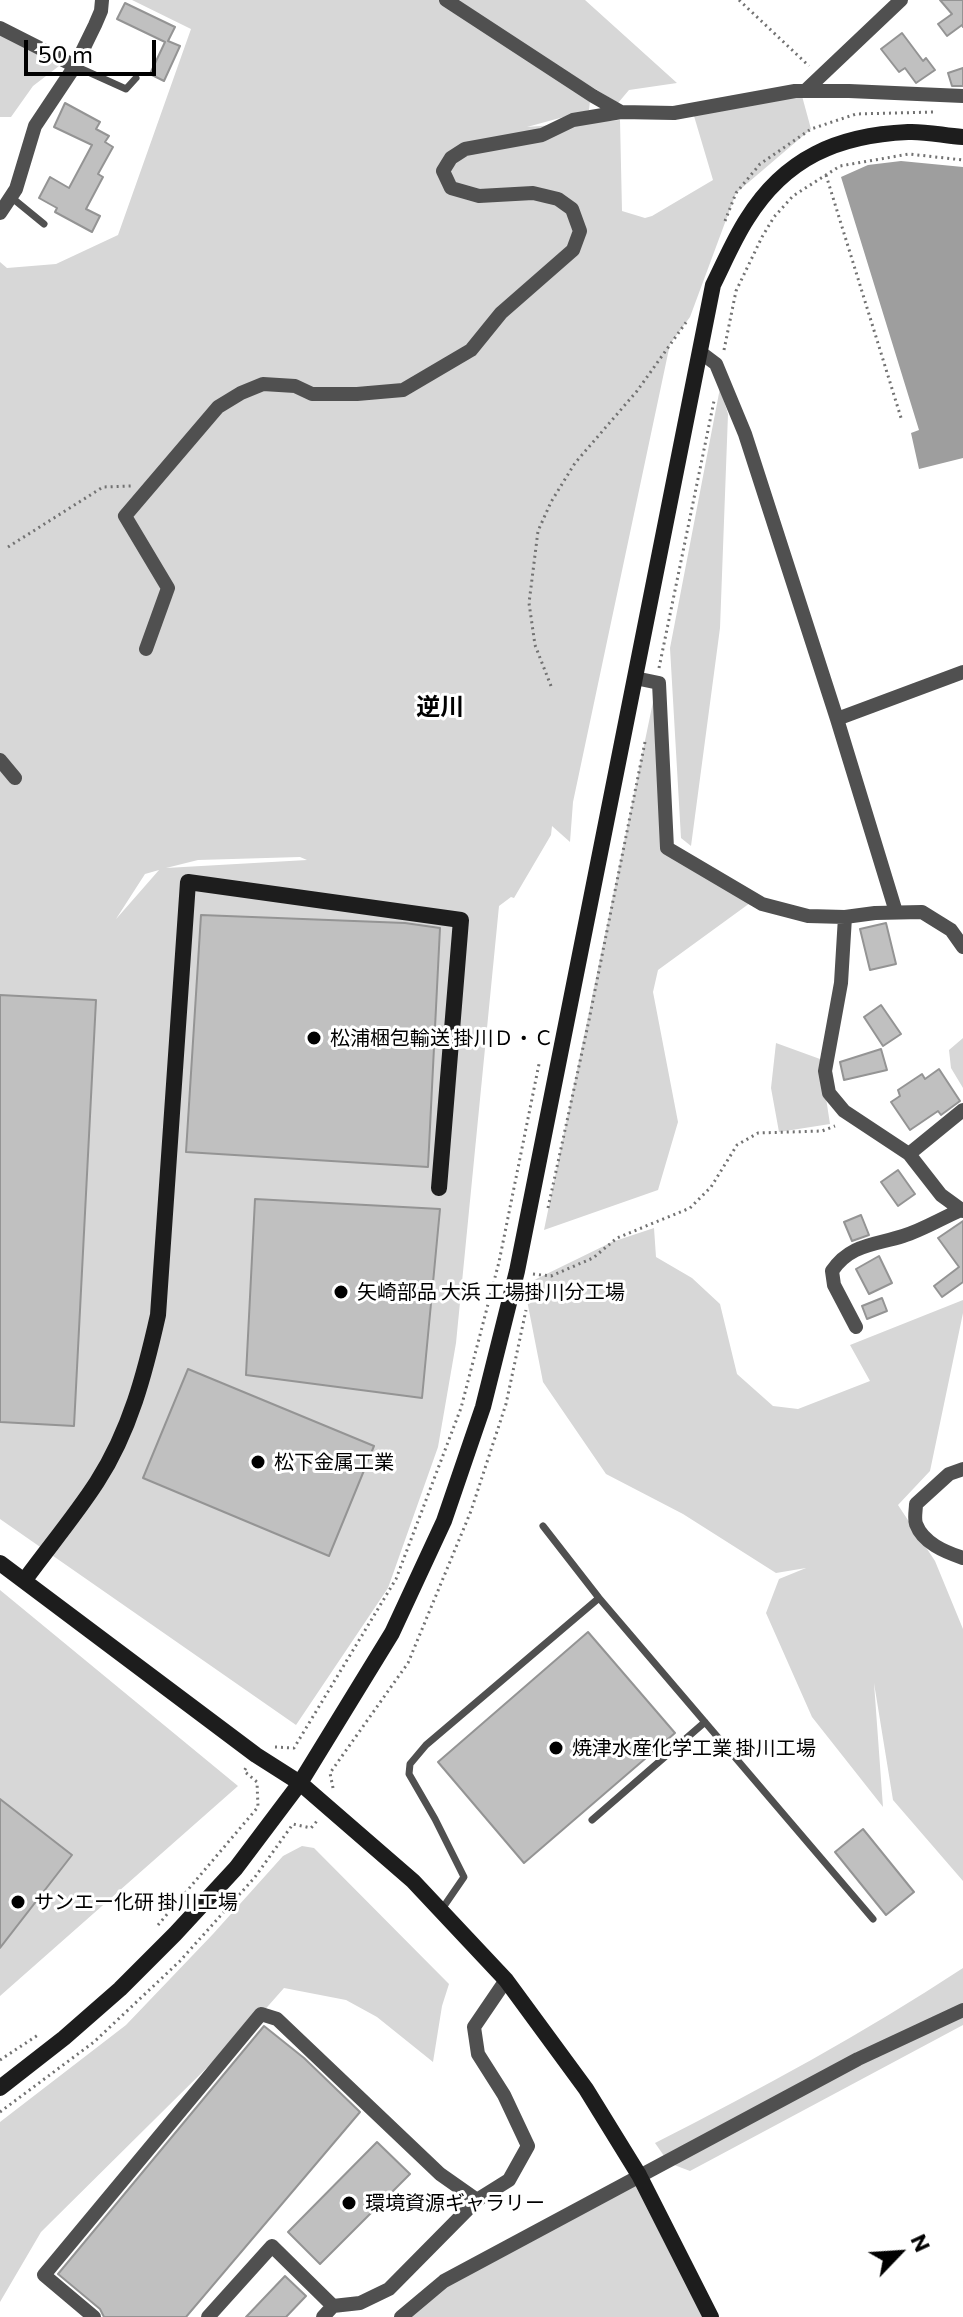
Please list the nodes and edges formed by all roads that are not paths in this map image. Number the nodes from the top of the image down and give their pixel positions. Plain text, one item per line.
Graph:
1 (102, 0) edge
2 (446, 0) edge
3 (901, 0) edge
4 (0, 28) edge
5 (75, 66) junction
6 (136, 78) dead end
7 (805, 91) junction
8 (963, 96) edge
9 (621, 112) junction
10 (963, 137) edge
11 (11, 197) junction
12 (0, 213) edge
13 (44, 224) dead end
14 (700, 352) junction
15 (146, 649) dead end
16 (963, 672) edge
17 (635, 678) junction
18 (837, 719) junction
19 (0, 760) edge
20 (15, 778) dead end
21 (896, 912) junction
22 (845, 917) junction
23 (963, 947) edge
24 (963, 1110) edge
25 (909, 1154) junction
26 (439, 1188) dead end
27 (962, 1210) edge
28 (856, 1327) dead end
29 (963, 1469) edge
30 (543, 1526) dead end
31 (963, 1558) edge
32 (0, 1563) edge
33 (24, 1581) junction
34 (599, 1598) junction
35 (705, 1722) junction
36 (300, 1783) junction
37 (592, 1820) dead end
38 (441, 1911) junction
39 (873, 1919) dead end
40 (506, 1980) junction
41 (963, 2010) edge
42 (0, 2088) edge
43 (639, 2175) junction
44 (477, 2200) junction
45 (328, 2311) edge
46 (94, 2317) edge
47 (208, 2317) edge
48 (401, 2317) edge
49 (711, 2317) edge

1 - 5 street
2 - 9 street
3 - 7 street
4 - 5 street
5 - 6 lane
5 - 11 street
7 - 8 street
7 - 9 street
9 - 15 street
10 - 14 street
11 - 12 street
11 - 13 lane
14 - 17 street
14 - 18 street
16 - 18 street
17 - 22 street
17 - 36 street
18 - 21 street
19 - 20 street
21 - 22 street
21 - 23 street
22 - 25 street
24 - 25 street
25 - 27 street
26 - 33 street
27 - 28 street
29 - 31 street
30 - 34 lane
32 - 33 street
33 - 36 street
34 - 35 lane
34 - 38 lane
35 - 37 lane
35 - 39 lane
36 - 38 street
36 - 42 street
38 - 40 street
40 - 43 street
40 - 44 street
41 - 43 street
43 - 48 street
43 - 49 street
44 - 45 street
44 - 46 street
45 - 47 street

